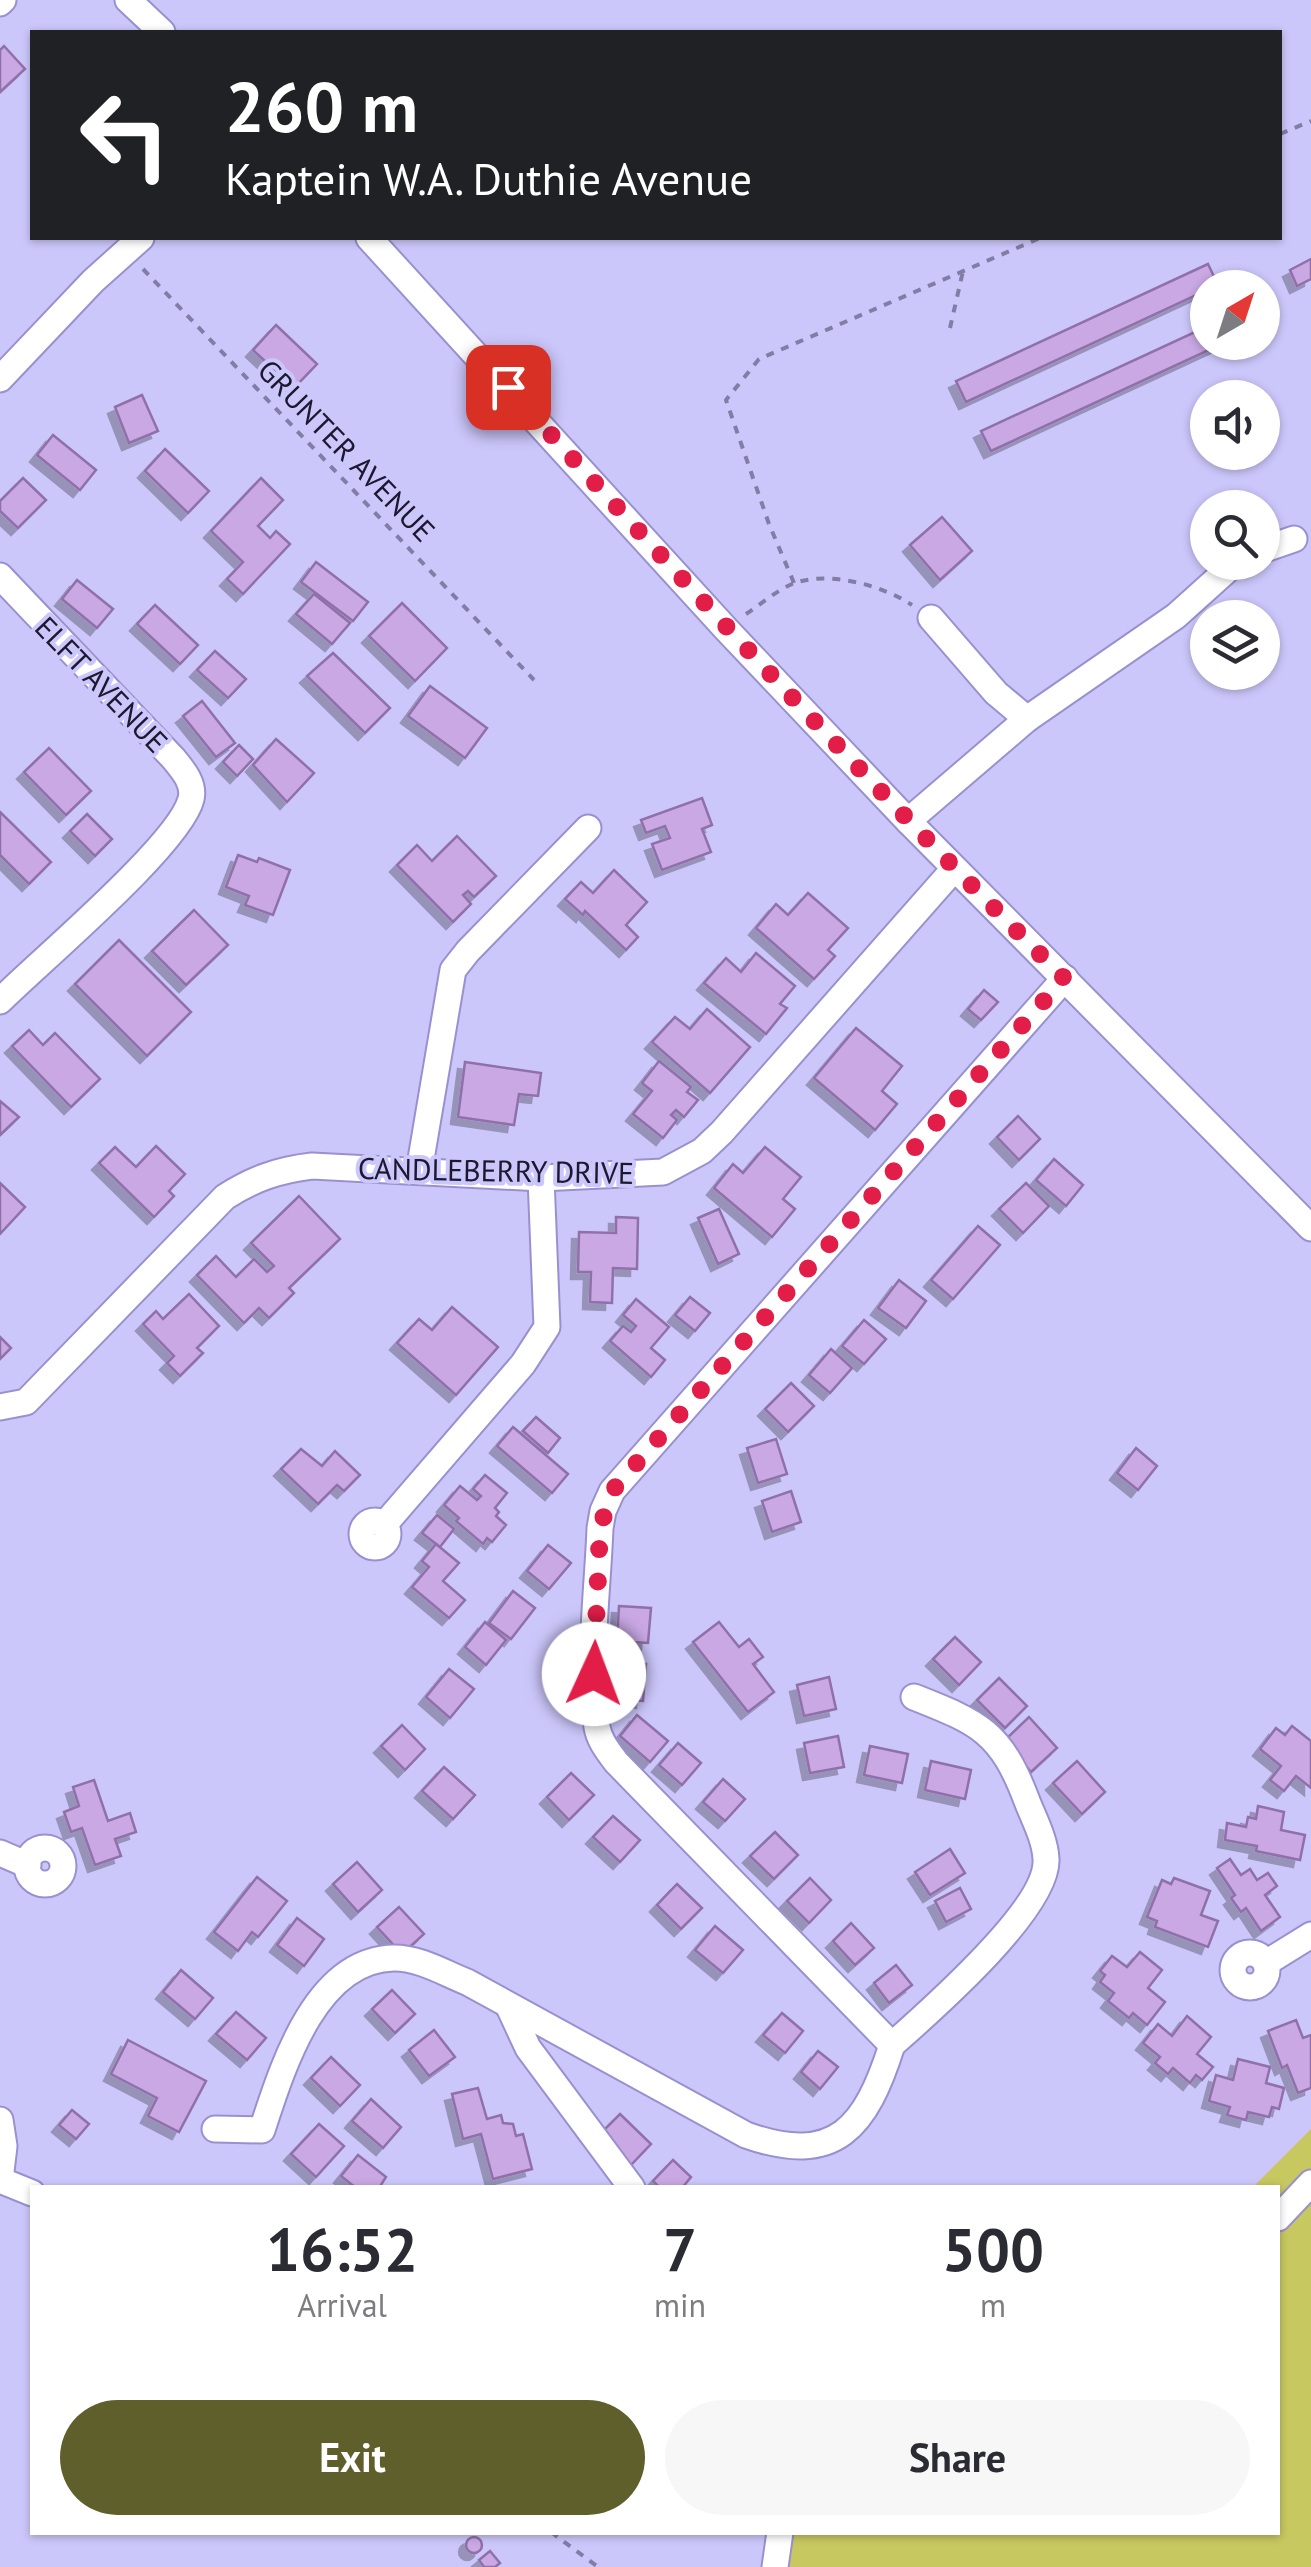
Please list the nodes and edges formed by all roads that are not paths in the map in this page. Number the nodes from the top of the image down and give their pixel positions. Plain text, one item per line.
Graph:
1 (128, 0) edge
2 (160, 30) edge
3 (372, 240) edge
4 (134, 244) edge
5 (0, 379) edge
6 (1294, 539) dead end
7 (1280, 544) edge
8 (0, 576) edge
9 (1216, 580) edge
10 (930, 618) road end
11 (1027, 720) junction
12 (908, 821) junction
13 (588, 828) dead end
14 (954, 868) junction
15 (1064, 978) junction
16 (0, 1002) edge
17 (419, 1171) junction
18 (541, 1178) junction
19 (1311, 1228) edge
20 (0, 1407) edge
21 (384, 1524) dead end
22 (914, 1697) dead end
23 (0, 1853) edge
24 (28, 1865) dead end
25 (1311, 1935) edge
26 (1266, 1963) dead end
27 (508, 2006) junction
28 (892, 2046) junction
29 (0, 2120) edge
30 (215, 2129) dead end
31 (1311, 2183) edge
32 (630, 2185) edge
33 (30, 2192) edge
34 (1280, 2216) edge
35 (779, 2535) edge
36 (774, 2567) edge

1 - 2 street
3 - 12 street
4 - 5 street
6 - 7 street
8 - 16 street, ELFT AVENUE
9 - 11 street
10 - 11 street
11 - 12 street
12 - 14 street
13 - 17 street
14 - 15 street
14 - 18 street, CANDLEBERRY DRIVE
15 - 19 street
15 - 28 street
17 - 18 street, CANDLEBERRY DRIVE
17 - 20 street, CANDLEBERRY DRIVE
18 - 21 street
22 - 28 street
23 - 24 street
25 - 26 street
27 - 28 street
27 - 30 street
27 - 32 street
29 - 33 street
31 - 34 street
35 - 36 street

